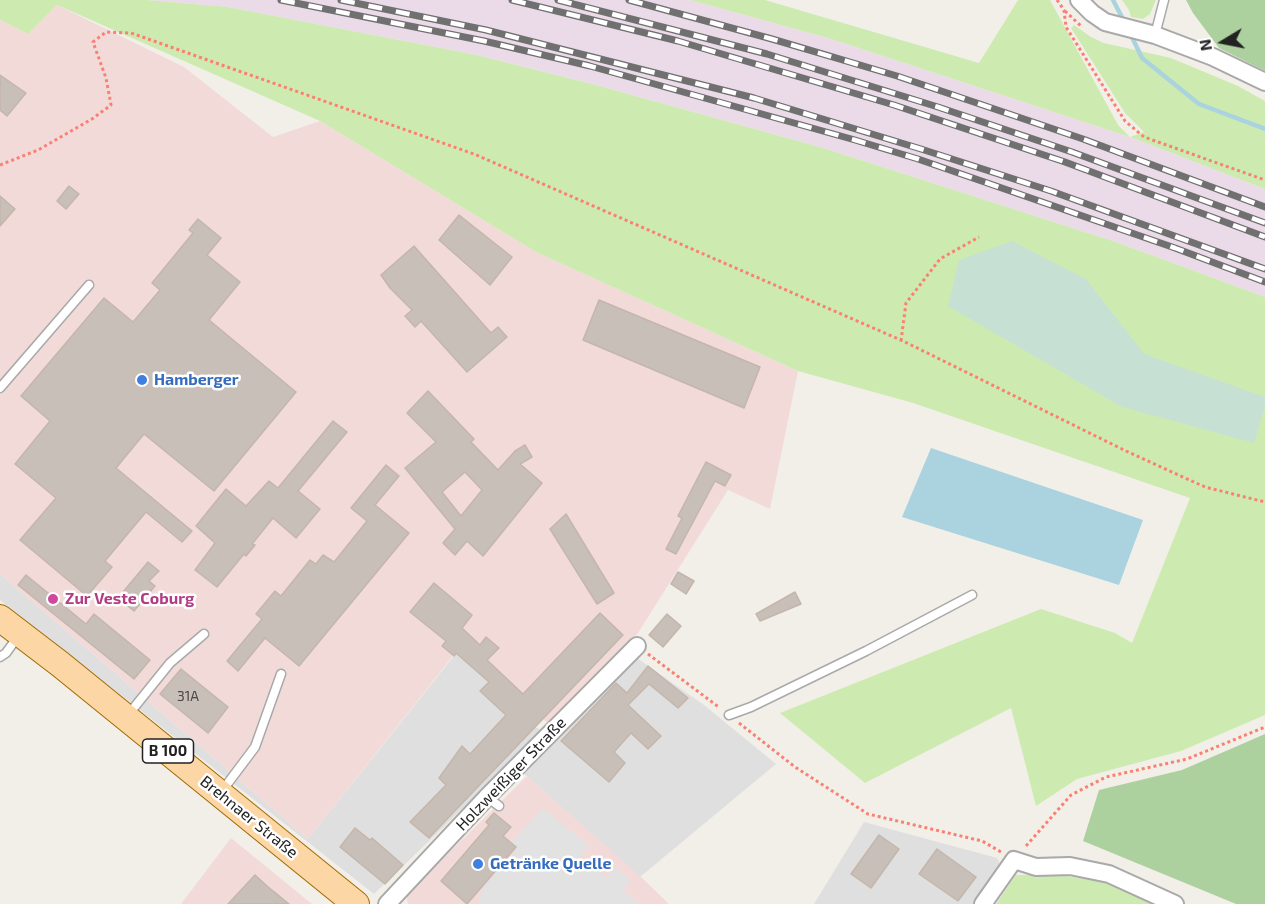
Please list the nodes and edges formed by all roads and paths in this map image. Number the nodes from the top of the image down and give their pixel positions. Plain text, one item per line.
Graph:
1 (1058, 0) edge
2 (1079, 0) edge
3 (1164, 0) edge
4 (1148, 34) junction
5 (1265, 82) edge
6 (0, 165) edge
7 (1265, 180) edge
8 (979, 237) dead end
9 (89, 285) dead end
10 (903, 341) junction
11 (0, 388) edge
12 (1265, 502) edge
13 (972, 595) dead end
14 (0, 618) edge
15 (20, 634) junction
16 (204, 634) dead end
17 (637, 646) joint
18 (0, 657) edge
19 (281, 674) dead end
20 (729, 715) junction
21 (126, 717) junction
22 (1265, 726) edge
23 (220, 794) junction
24 (1014, 860) junction
25 (356, 904) edge
26 (387, 904) edge
27 (983, 904) edge
28 (1175, 904) edge

1 - 7 path
2 - 4 street
3 - 4 lane
4 - 5 street
6 - 10 path
8 - 10 path
9 - 11 lane
10 - 12 path
13 - 20 lane
14 - 15 main road, Brehnaer Straße / B 100
15 - 18 lane
15 - 21 main road, Brehnaer Straße / B 100
16 - 21 lane
17 - 20 path
17 - 26 street, Holzweißiger Straße
19 - 23 lane
20 - 24 path
21 - 23 main road, Brehnaer Straße / B 100
22 - 24 path
23 - 25 main road, Brehnaer Straße / B 100
24 - 27 street
24 - 28 street

